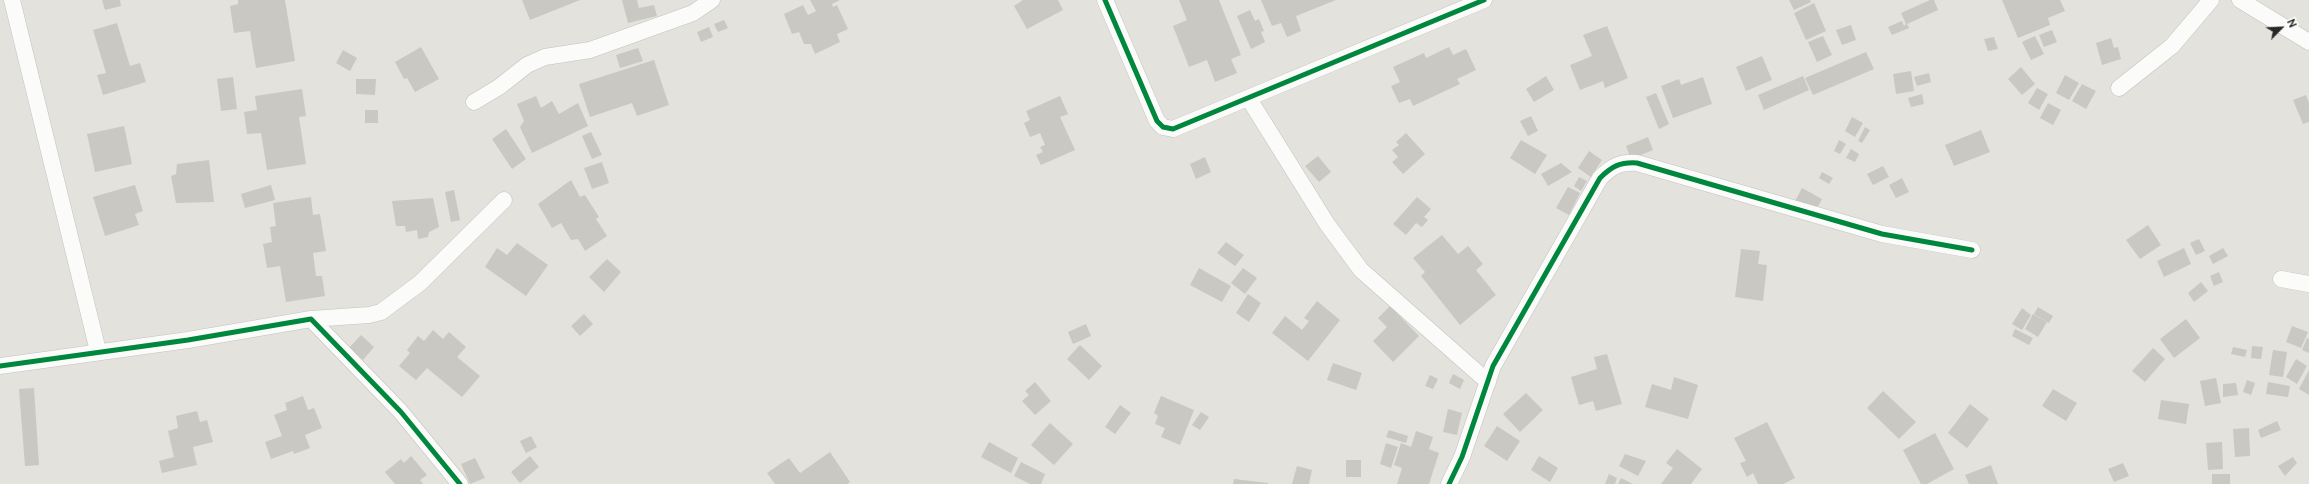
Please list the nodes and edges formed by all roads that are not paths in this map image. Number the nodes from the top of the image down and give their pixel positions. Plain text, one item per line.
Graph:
1 (12, 0) edge
2 (712, 0) edge
3 (1105, 0) edge
4 (1484, 0) edge
5 (2212, 0) edge
6 (2240, 0) edge
7 (2309, 42) edge
8 (2119, 88) dead end
9 (1249, 99) junction
10 (474, 102) dead end
11 (504, 200) dead end
12 (1972, 250) dead end
13 (2282, 279) dead end
14 (2309, 284) edge
15 (311, 319) junction
16 (98, 351) junction
17 (0, 366) edge
18 (1488, 382) junction
19 (460, 484) edge
20 (1449, 484) edge

1 - 16 street
2 - 10 street
3 - 9 street
4 - 9 street
5 - 8 street
6 - 7 street
9 - 18 street
11 - 15 street
12 - 18 street
13 - 14 street
15 - 16 street
15 - 19 street
16 - 17 street
18 - 20 street

